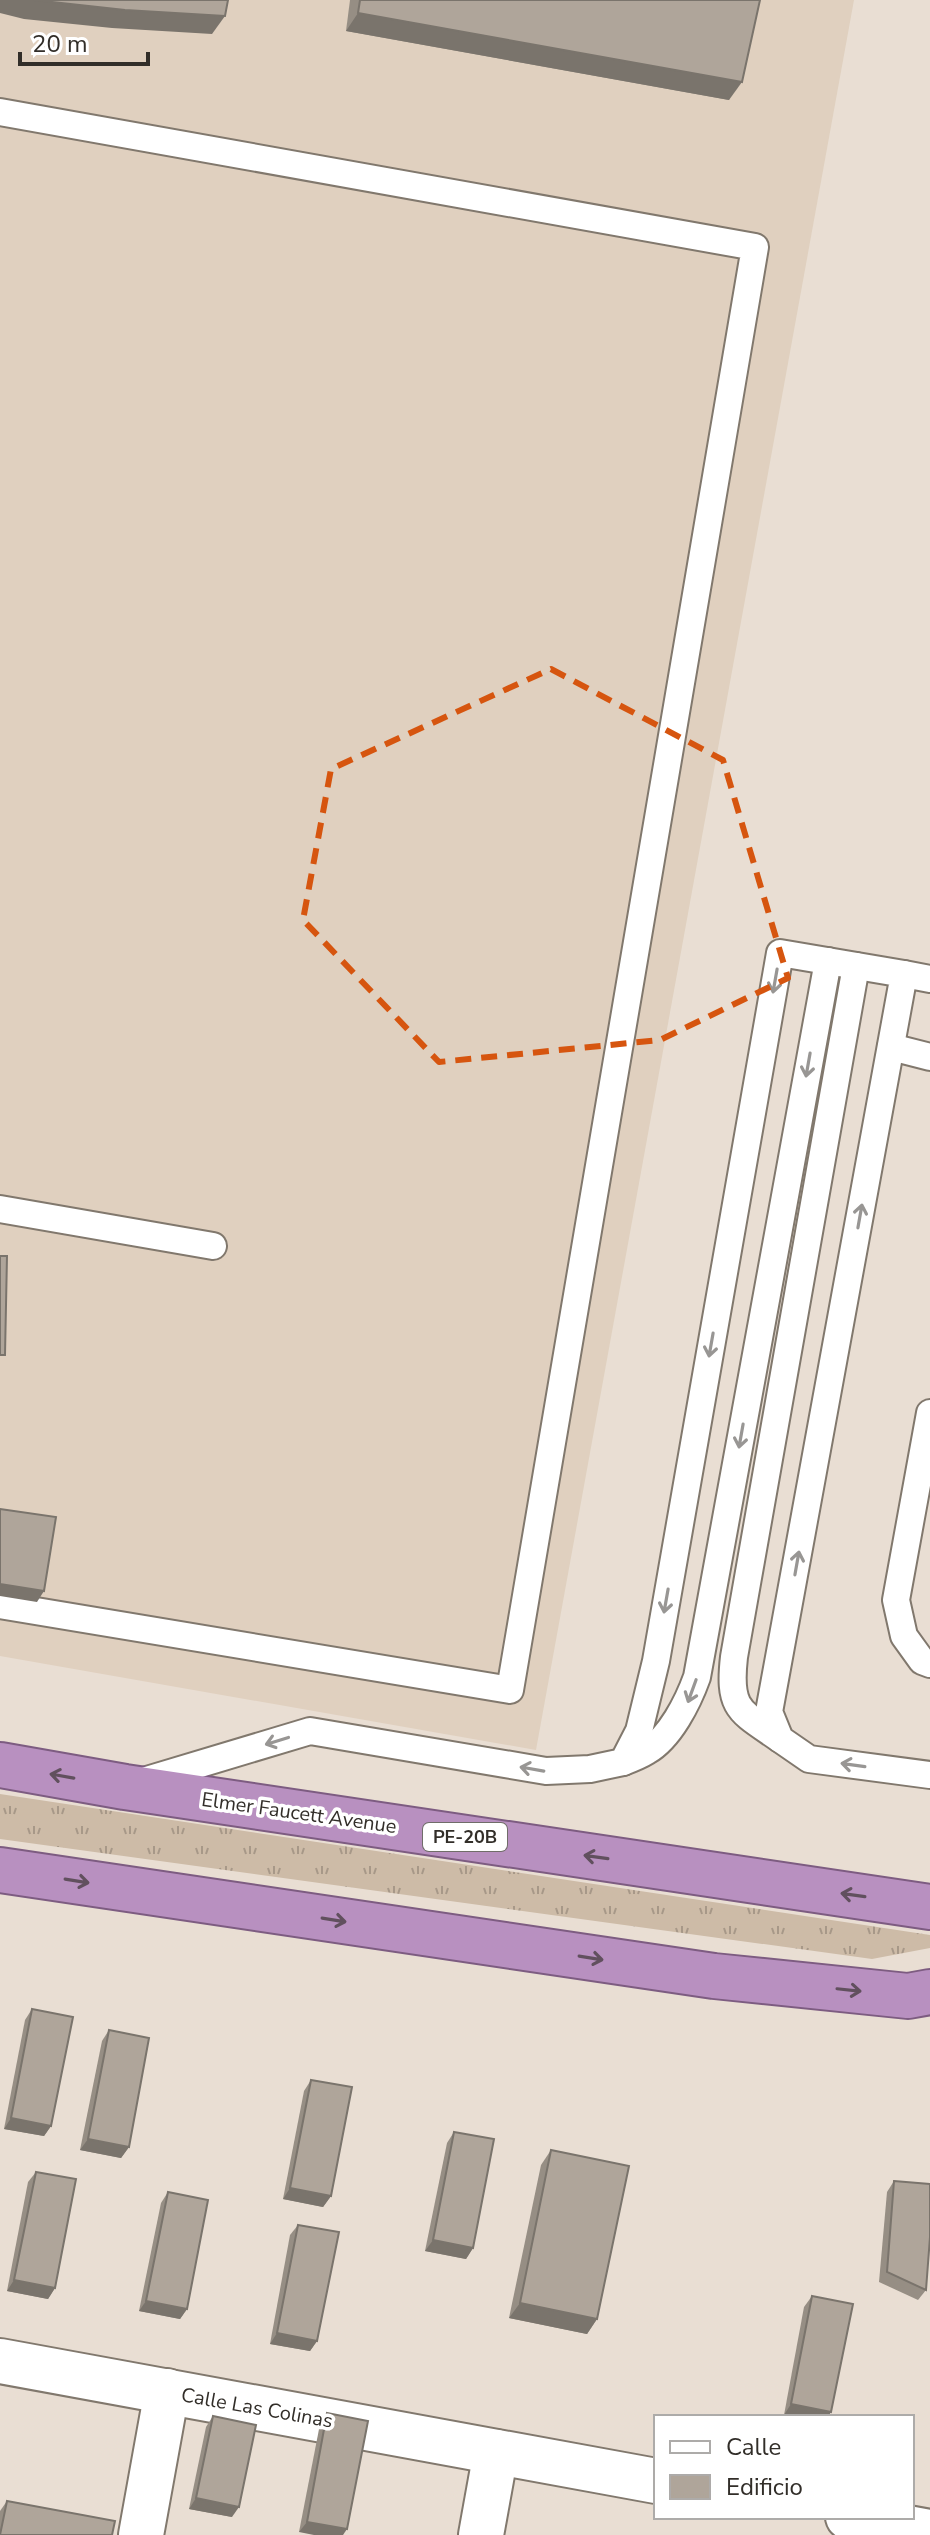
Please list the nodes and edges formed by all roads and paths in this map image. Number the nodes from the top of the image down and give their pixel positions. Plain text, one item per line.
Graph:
1 (0, 112) edge
2 (828, 961) junction
3 (856, 966) junction
4 (917, 976) edge
5 (891, 1047) junction
6 (930, 1057) edge
7 (0, 1209) edge
8 (213, 1246) dead end
9 (930, 1413) edge
10 (0, 1605) edge
11 (930, 1664) edge
12 (780, 1739) junction
13 (623, 1762) junction
14 (0, 1765) edge
15 (930, 1775) edge
16 (125, 1787) junction
17 (0, 1870) edge
18 (930, 1907) edge
19 (930, 1992) edge
20 (0, 2361) edge
21 (167, 2391) junction
22 (496, 2452) junction
23 (654, 2481) edge
24 (859, 2519) edge
25 (930, 2532) edge
26 (141, 2535) edge
27 (481, 2535) edge

1 - 10 lane
2 - 3 lane
2 -> 13 lane
2 -> 13 lane
3 - 4 lane
3 - 12 lane
4 - 5 lane
5 - 6 lane
12 -> 5 lane
7 - 8 lane
9 - 11 lane
15 -> 12 lane
13 -> 16 lane
16 -> 14 highway, Elmer Faucett Avenue / PE-20B
18 -> 16 highway, Elmer Faucett Avenue / PE-20B
17 -> 19 highway
20 - 21 street, Calle Las Colinas
21 - 22 street, Calle Las Colinas
21 - 26 street
22 - 23 street, Calle Las Colinas
22 - 27 street
24 - 25 street

